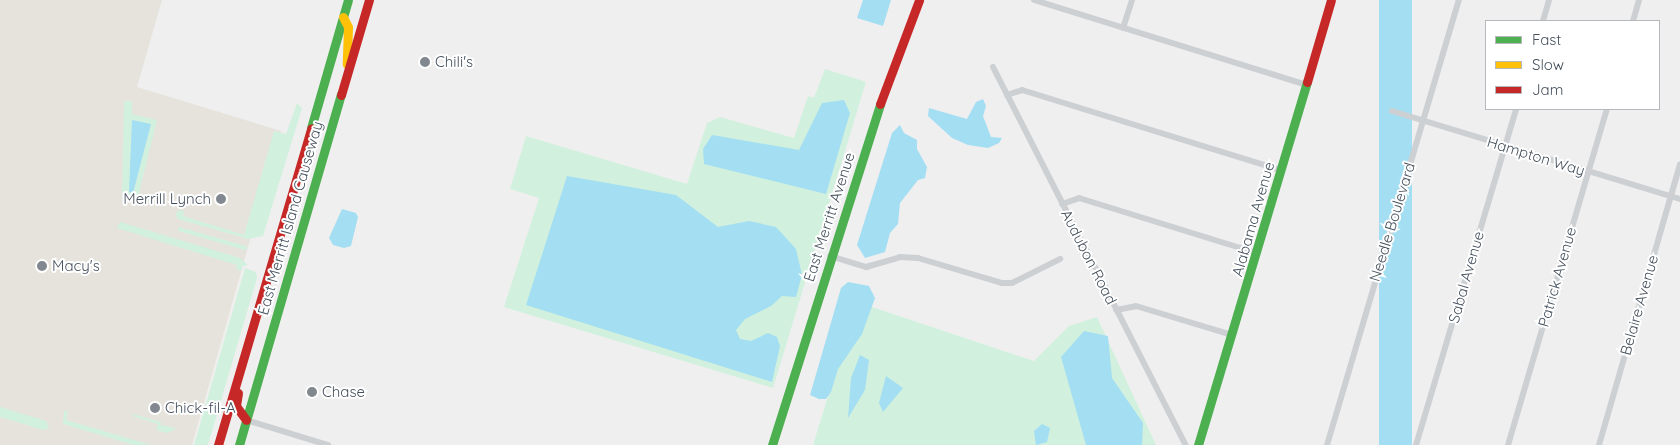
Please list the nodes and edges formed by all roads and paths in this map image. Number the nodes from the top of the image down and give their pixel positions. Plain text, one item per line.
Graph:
1 (348, 0) edge
2 (359, 0) edge
3 (370, 0) edge
4 (919, 0) edge
5 (1034, 0) edge
6 (1132, 0) edge
7 (1331, 0) edge
8 (1459, 0) edge
9 (1549, 0) edge
10 (1639, 0) edge
11 (366, 11) junction
12 (343, 17) junction
13 (1542, 20) edge
14 (1632, 20) edge
15 (1123, 28) junction
16 (993, 67) dead end
17 (348, 73) junction
18 (1307, 85) junction
19 (1007, 96) junction
20 (1516, 110) edge
21 (1606, 110) edge
22 (1392, 111) dead end
23 (1423, 121) junction
24 (1505, 146) junction
25 (1680, 164) edge
26 (1281, 170) junction
27 (1588, 172) junction
28 (1670, 196) junction
29 (1680, 199) edge
30 (1062, 204) junction
31 (1257, 253) junction
32 (830, 256) junction
33 (1060, 259) dead end
34 (1116, 310) junction
35 (1232, 335) junction
36 (241, 367) junction
37 (246, 420) junction
38 (218, 445) edge
39 (238, 445) edge
40 (328, 445) edge
41 (772, 445) edge
42 (1186, 445) edge
43 (1198, 445) edge
44 (1328, 445) edge
45 (1416, 445) edge
46 (1508, 445) edge
47 (1598, 445) edge

1 - 12 main road, East Merritt Island Causeway
2 - 11 main road
3 - 11 main road, East Merritt Island Causeway
4 - 32 main road, East Merritt Avenue
5 - 15 street
6 - 15 street
7 - 18 main road, Alabama Avenue
8 - 23 street, Needle Boulevard
9 - 13 street
10 - 14 street
11 - 17 main road, East Merritt Island Causeway
12 - 17 main road
12 - 36 main road, East Merritt Island Causeway
15 - 18 street
16 - 19 street, Audubon Road
17 - 37 main road, East Merritt Island Causeway
18 - 26 main road, Alabama Avenue
19 - 26 street
19 - 30 street, Audubon Road
20 - 24 street, Sabal Avenue
21 - 27 street, Patrick Avenue
22 - 23 street, Hampton Way
23 - 24 street, Hampton Way
23 - 44 street, Needle Boulevard
24 - 27 street, Hampton Way
24 - 45 street, Sabal Avenue
25 - 28 street, Belaire Avenue
26 - 31 main road, Alabama Avenue
27 - 28 street, Hampton Way
27 - 46 street, Patrick Avenue
28 - 29 street, Hampton Way
28 - 47 street, Belaire Avenue
30 - 31 street
30 - 34 street, Audubon Road
31 - 35 main road, Alabama Avenue
32 - 33 street
32 - 41 main road, East Merritt Avenue
34 - 35 street
34 - 42 street, Audubon Road
35 - 43 main road, Alabama Avenue
36 - 37 main road
36 - 38 main road, East Merritt Island Causeway
37 - 39 main road, East Merritt Island Causeway
37 - 40 street

